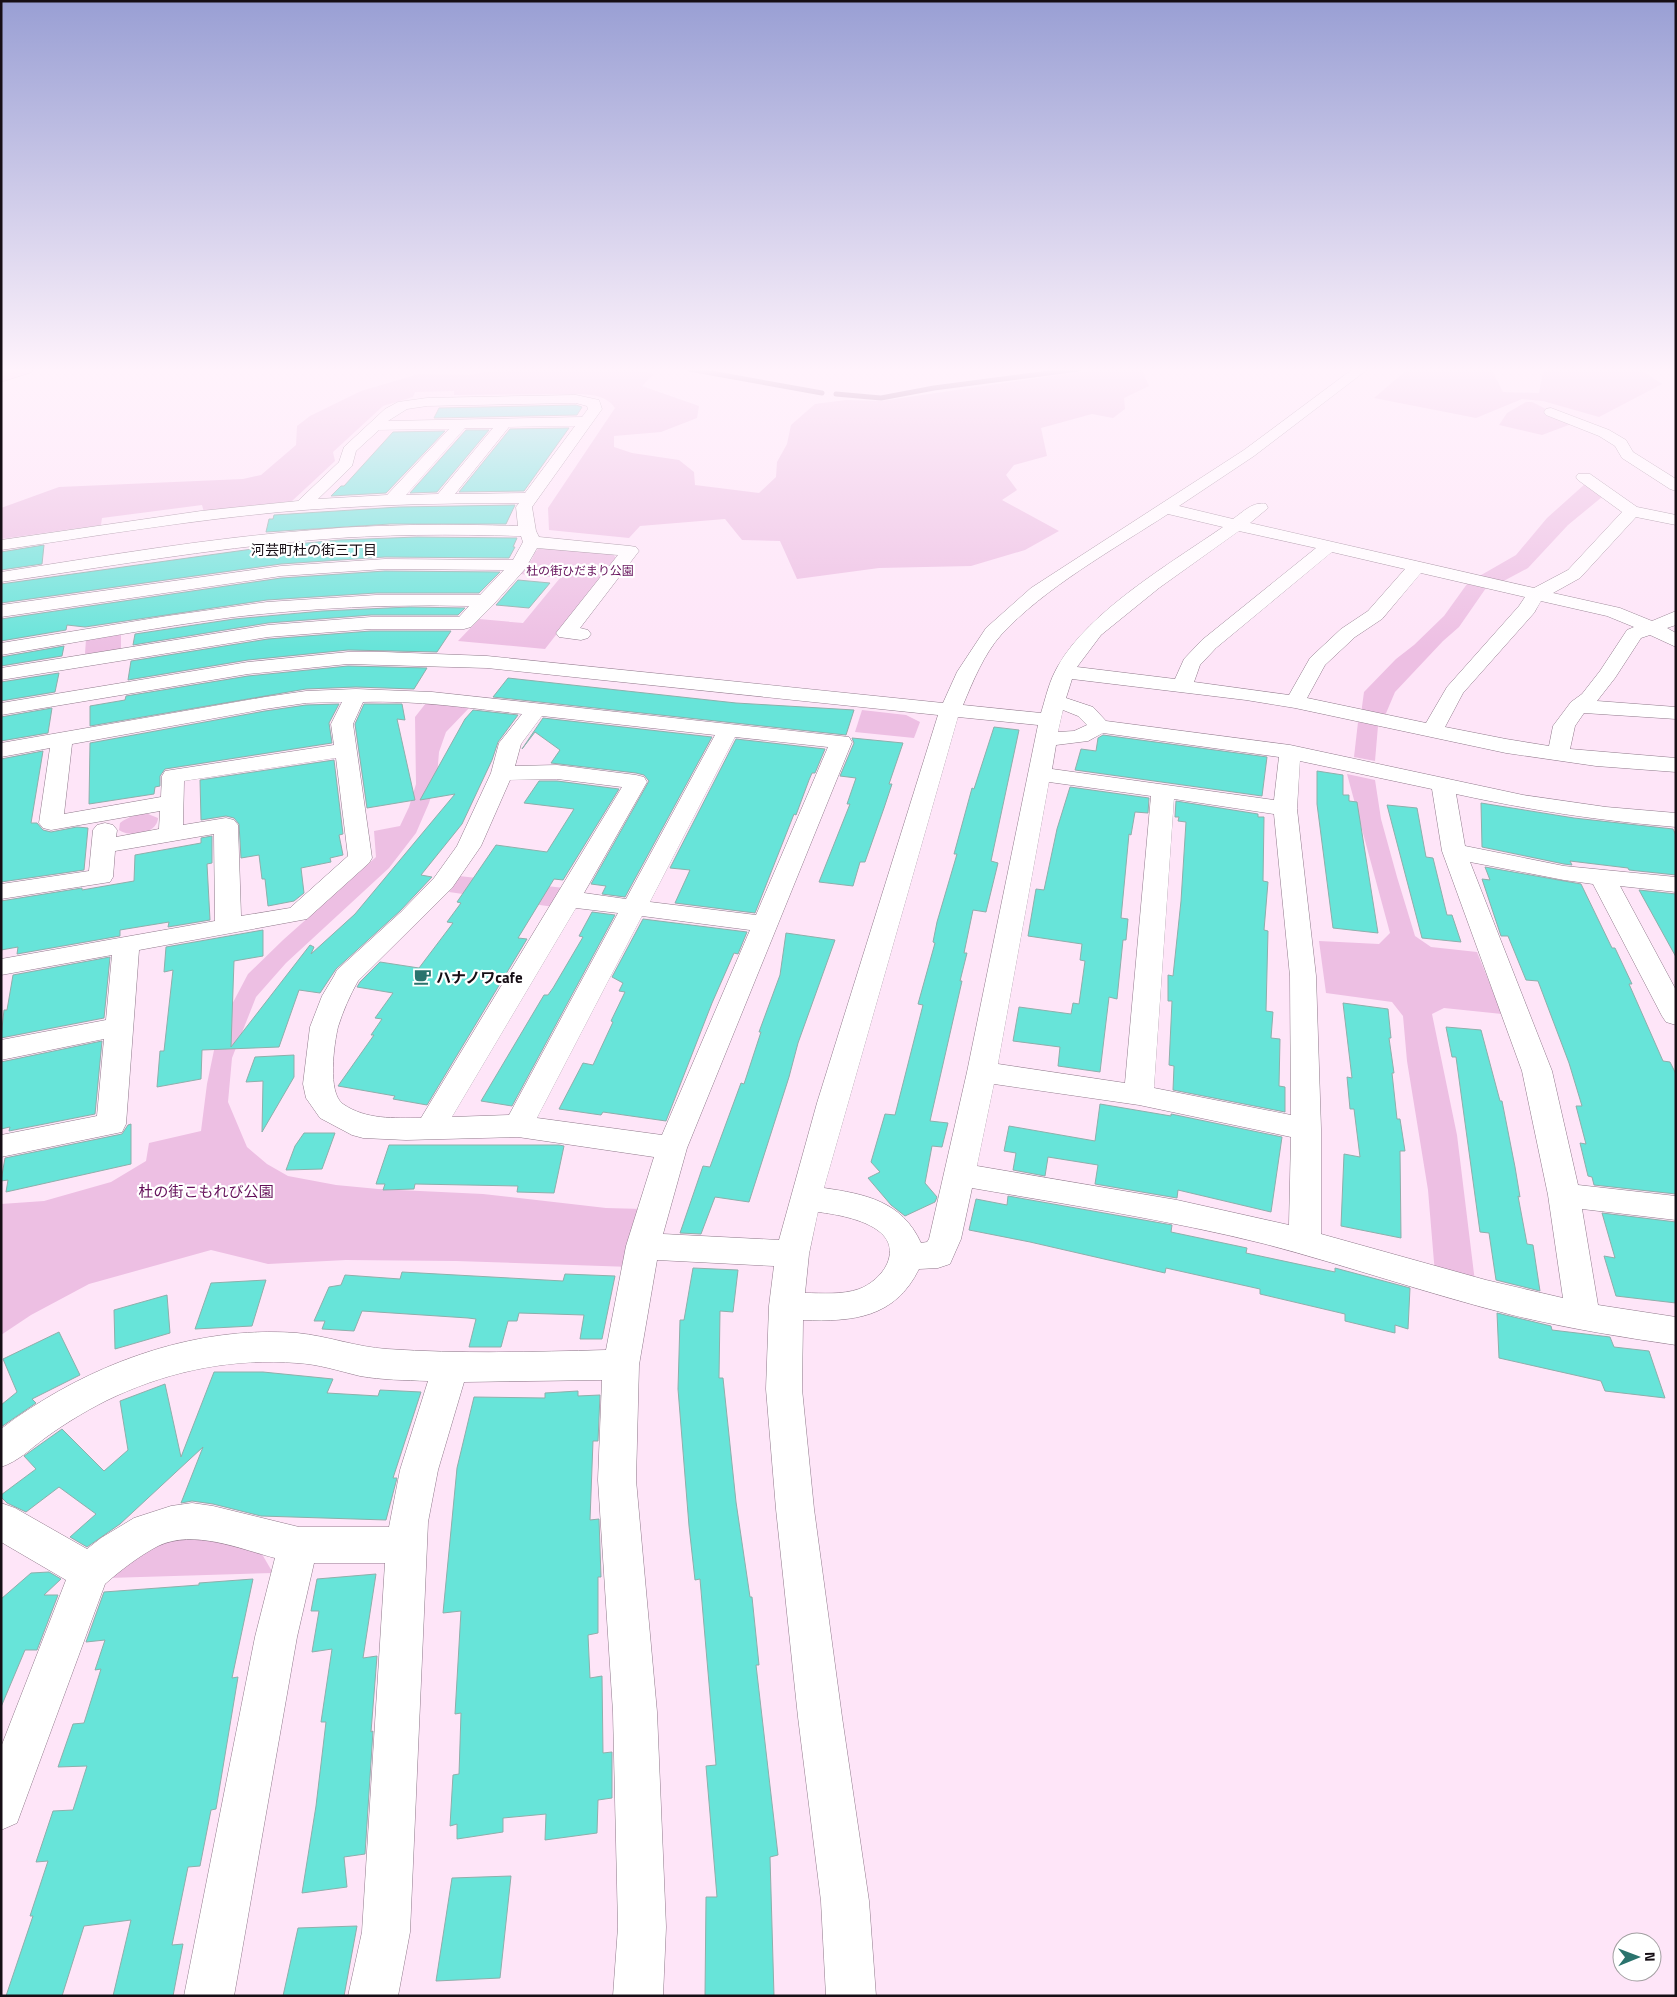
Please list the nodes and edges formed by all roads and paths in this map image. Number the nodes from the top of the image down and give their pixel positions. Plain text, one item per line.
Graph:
1 (348, 462) edge
2 (426, 462) edge
3 (473, 462) edge
4 (556, 462) edge
5 (1236, 462) edge
6 (1638, 462) edge
7 (1584, 478) dead end
8 (1676, 486) edge
9 (530, 498) junction
10 (442, 499) junction
11 (392, 500) junction
12 (303, 505) junction
13 (1164, 508) junction
14 (1260, 508) dead end
15 (1632, 511) junction
16 (242, 512) junction
17 (1676, 520) edge
18 (1236, 525) junction
19 (529, 536) junction
20 (250, 541) junction
21 (1, 545) edge
22 (1328, 546) junction
23 (519, 565) junction
24 (1417, 567) junction
25 (258, 573) junction
26 (1, 577) edge
27 (1535, 595) junction
28 (486, 600) junction
29 (266, 608) junction
30 (1, 611) edge
31 (1676, 617) edge
32 (1650, 627) junction
33 (268, 631) junction
34 (581, 634) dead end
35 (1676, 642) edge
36 (1, 649) edge
37 (94, 658) junction
38 (487, 662) junction
39 (1065, 672) junction
40 (1, 674) edge
41 (1182, 686) junction
42 (95, 693) junction
43 (356, 695) junction
44 (453, 700) junction
45 (1295, 702) junction
46 (1578, 706) junction
47 (1, 709) edge
48 (536, 710) junction
49 (950, 710) junction
50 (1676, 713) edge
51 (1050, 720) junction
52 (1098, 726) junction
53 (728, 730) junction
54 (1433, 730) junction
55 (62, 739) junction
56 (1, 750) edge
57 (345, 750) junction
58 (1290, 752) junction
59 (1558, 753) junction
60 (1676, 765) edge
61 (502, 773) junction
62 (1040, 774) junction
63 (1443, 786) junction
64 (1163, 790) junction
65 (172, 802) junction
66 (1285, 810) junction
67 (107, 813) junction
68 (1676, 820) edge
69 (171, 834) junction
70 (104, 846) junction
71 (1454, 851) junction
72 (1603, 878) junction
73 (1676, 885) edge
74 (1, 892) edge
75 (568, 899) junction
76 (635, 907) junction
77 (765, 924) junction
78 (228, 927) junction
79 (126, 945) junction
80 (1, 967) edge
81 (1676, 1016) edge
82 (120, 1027) junction
83 (1, 1050) edge
84 (982, 1072) junction
85 (1140, 1095) junction
86 (518, 1126) junction
87 (430, 1128) junction
88 (1306, 1129) junction
89 (1, 1146) edge
90 (672, 1148) junction
91 (960, 1175) junction
92 (1564, 1195) junction
93 (806, 1198) junction
94 (1676, 1208) edge
95 (1305, 1242) junction
96 (642, 1246) junction
97 (792, 1254) junction
98 (907, 1256) junction
99 (786, 1306) junction
100 (1582, 1316) junction
101 (1676, 1331) edge
102 (621, 1365) junction
103 (450, 1368) junction
104 (1, 1451) edge
105 (1, 1521) edge
106 (405, 1544) junction
107 (299, 1545) junction
108 (89, 1572) junction
109 (1, 1807) edge
110 (209, 1996) edge
111 (373, 1996) edge
112 (638, 1996) edge
113 (851, 1996) edge

1 - 12 street
2 - 11 street
3 - 10 street
4 - 9 street
5 - 13 street
6 - 8 street
7 - 15 street
9 - 10 street
9 - 19 street
10 - 11 street
11 - 12 street
12 - 16 street
13 - 18 street
13 - 49 street
14 - 18 street
15 - 17 street
15 - 27 street
16 - 20 street
16 - 21 street
18 - 22 street
18 - 39 street
19 - 20 street
19 - 23 street
19 - 34 street
20 - 25 street
20 - 26 street
22 - 24 street
22 - 41 street
23 - 25 street
23 - 28 street
24 - 27 street
24 - 45 street
25 - 29 street
25 - 30 street
27 - 32 street
27 - 54 street
28 - 29 street
28 - 33 street
29 - 33 street
29 - 36 street
31 - 32 street
32 - 35 street
32 - 46 street
33 - 37 street
37 - 40 street
37 - 42 street
38 - 42 street
38 - 44 street
38 - 49 street
39 - 41 street
39 - 51 street
41 - 45 street
42 - 47 street
43 - 44 street
43 - 55 street
43 - 57 street
44 - 48 street
45 - 54 street
46 - 50 street
46 - 59 street
48 - 53 street
48 - 61 street
49 - 51 street
49 - 93 street
51 - 52 street
51 - 52 street
51 - 62 street
52 - 58 street
53 - 76 street
53 - 77 street
54 - 59 street
55 - 56 street
55 - 67 street
57 - 65 street
57 - 78 street
58 - 63 street
58 - 66 street
59 - 60 street
61 - 75 street
61 - 87 street
62 - 64 street
62 - 84 street
63 - 68 street
63 - 71 street
64 - 66 street
64 - 85 street
65 - 67 street
65 - 69 street
66 - 88 street
67 - 70 street
69 - 70 street
69 - 78 street
70 - 74 street
71 - 72 street
71 - 92 street
72 - 73 street
72 - 81 street
75 - 76 street
75 - 87 street
76 - 77 street
76 - 86 street
77 - 90 street
78 - 79 street
79 - 80 street
79 - 82 street
82 - 83 street
82 - 89 street
84 - 85 street
84 - 91 street
85 - 88 street
86 - 87 street
86 - 90 street
88 - 95 street
90 - 96 street
91 - 95 street
91 - 98 street
92 - 94 street
92 - 100 street
93 - 97 street
93 - 98 street
95 - 100 street
96 - 97 street
96 - 102 street
97 - 99 street
98 - 99 street
99 - 113 street
100 - 101 street
102 - 103 street
102 - 112 street
103 - 104 street
103 - 106 street
105 - 108 street
106 - 107 street
106 - 111 street
107 - 108 street
107 - 110 street
108 - 109 street

